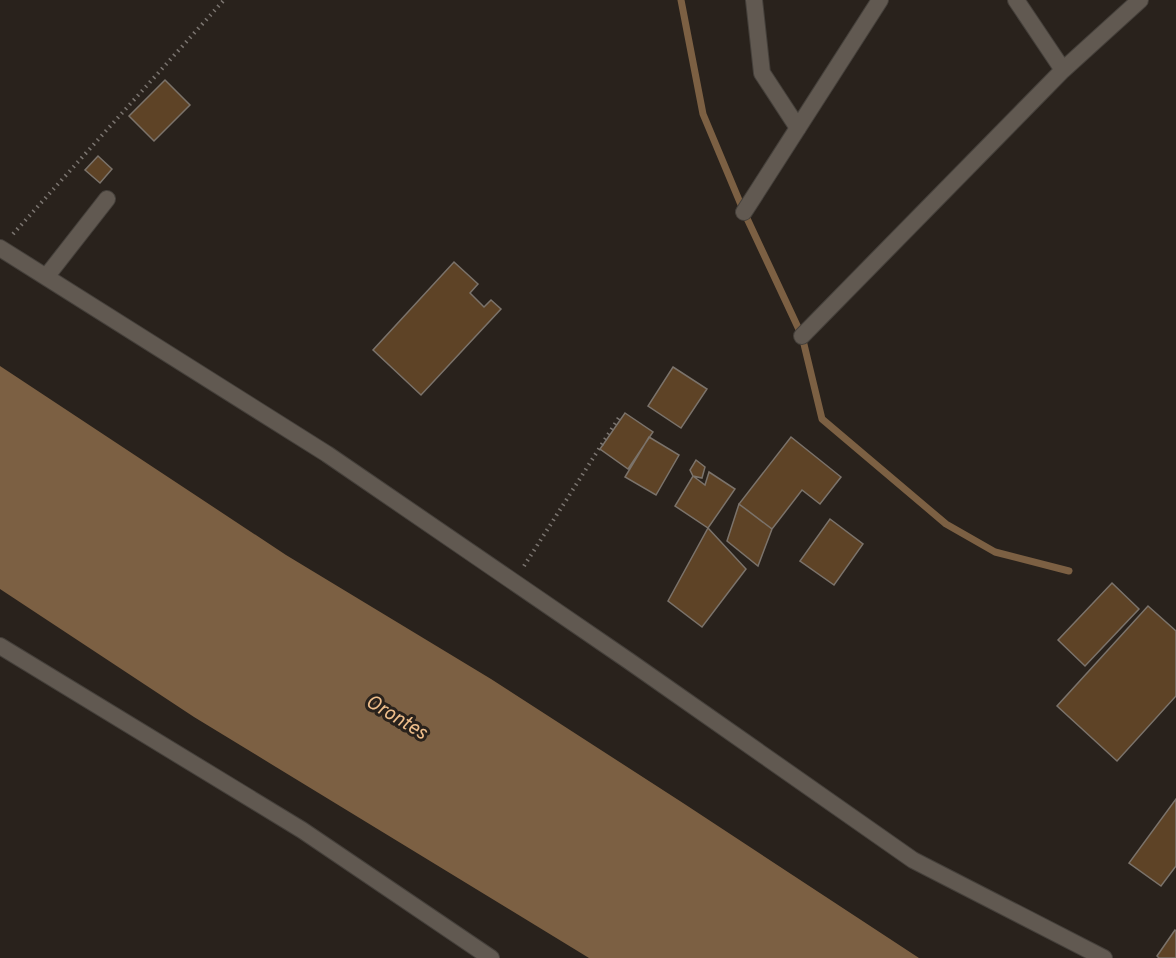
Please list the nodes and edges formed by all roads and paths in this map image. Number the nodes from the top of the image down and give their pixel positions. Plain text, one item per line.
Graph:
1 (224, 0) edge
2 (754, 0) edge
3 (880, 0) edge
4 (1016, 0) edge
5 (1140, 0) edge
6 (1063, 70) junction
7 (798, 128) junction
8 (107, 199) dead end
9 (744, 212) dead end
10 (4, 244) edge
11 (46, 277) junction
12 (802, 336) dead end
13 (620, 416) dead end
14 (513, 582) junction
15 (0, 645) edge
16 (491, 958) edge
17 (1104, 958) edge

1 - 10 path
2 - 7 street
3 - 7 street
4 - 6 street
5 - 6 street
6 - 12 street
7 - 9 street
8 - 11 street
10 - 11 street
11 - 14 street
13 - 14 path
14 - 17 street
15 - 16 street

